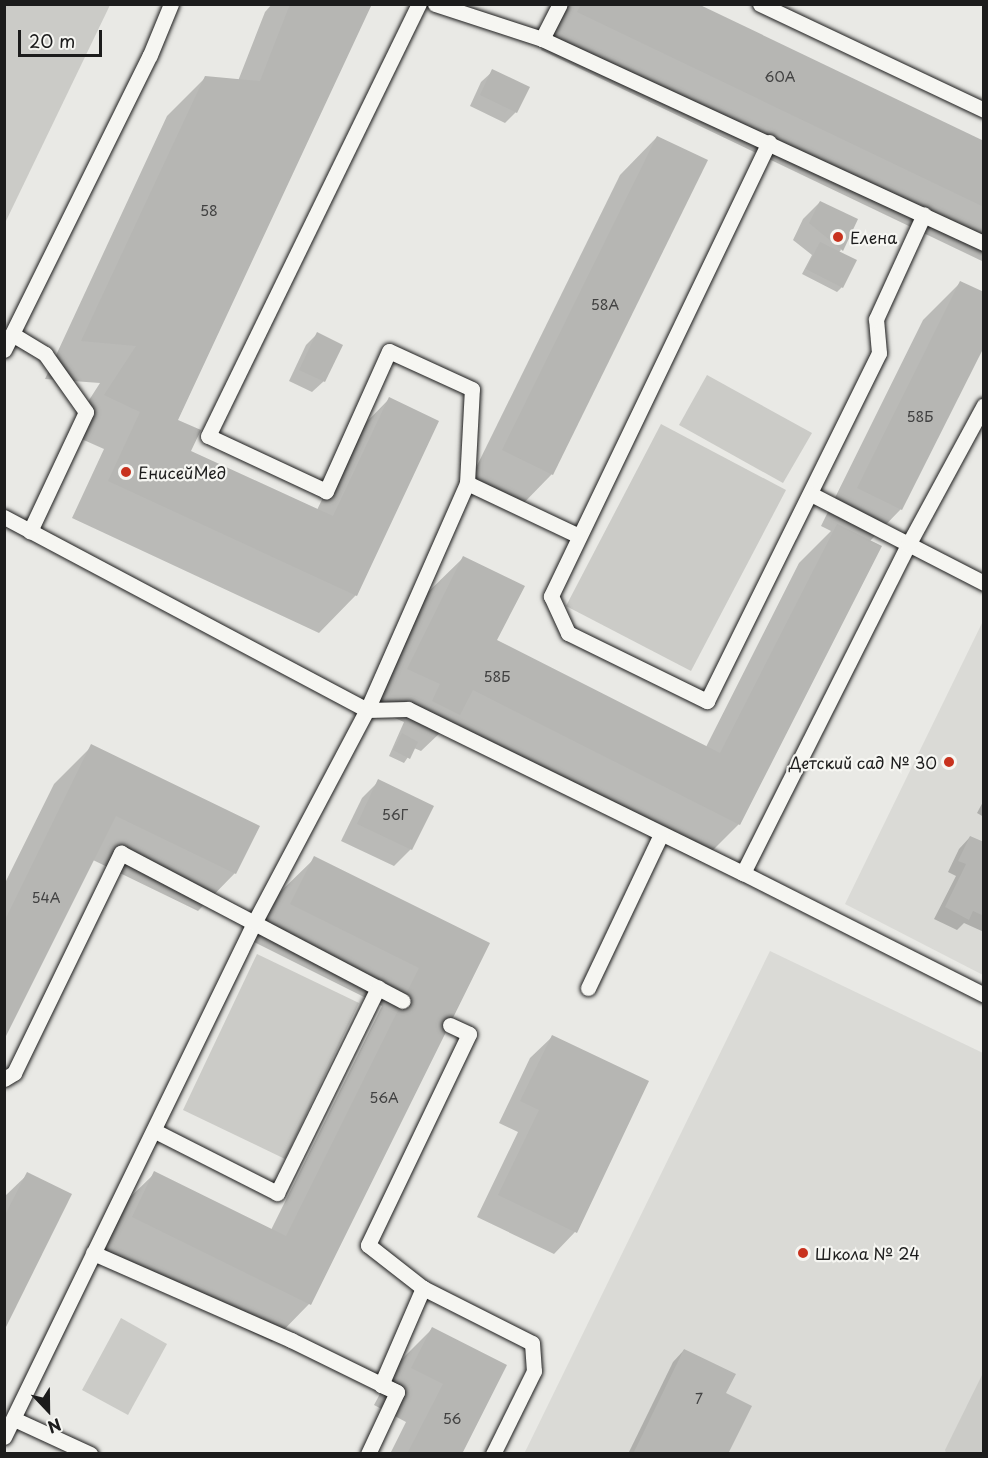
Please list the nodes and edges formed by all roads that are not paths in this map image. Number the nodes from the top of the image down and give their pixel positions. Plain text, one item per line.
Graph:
1 (171, 4) edge
2 (419, 4) edge
3 (435, 4) edge
4 (560, 4) edge
5 (760, 4) edge
6 (542, 39) junction
7 (984, 110) edge
8 (769, 142) junction
9 (924, 214) junction
10 (984, 243) edge
11 (12, 334) junction
12 (4, 350) edge
13 (984, 405) edge
14 (467, 483) junction
15 (811, 494) junction
16 (4, 518) edge
17 (30, 531) junction
18 (579, 536) junction
19 (908, 545) junction
20 (984, 583) edge
21 (367, 710) junction
22 (661, 834) junction
23 (743, 873) junction
24 (254, 923) junction
25 (378, 988) junction
26 (588, 988) dead end
27 (984, 995) edge
28 (403, 1000) dead end
29 (450, 1024) dead end
30 (4, 1079) edge
31 (155, 1131) junction
32 (93, 1253) junction
33 (423, 1288) junction
34 (381, 1384) junction
35 (14, 1419) junction
36 (4, 1437) edge
37 (90, 1454) edge
38 (368, 1454) edge
39 (493, 1454) edge

1 - 11 lane
2 - 14 lane
3 - 6 lane
4 - 6 lane
5 - 7 lane
6 - 8 lane
8 - 9 lane
8 - 18 lane
9 - 10 lane
9 - 15 lane
11 - 12 lane
11 - 17 lane
13 - 19 lane
14 - 18 lane
14 - 21 lane
15 - 18 lane
15 - 19 lane
16 - 17 lane
17 - 21 lane
19 - 20 lane
19 - 23 lane
21 - 22 lane
21 - 24 lane
22 - 23 lane
22 - 26 lane
23 - 27 lane
24 - 25 lane
24 - 30 lane
24 - 31 lane
25 - 28 lane
25 - 31 lane
29 - 33 lane
31 - 32 lane
32 - 34 lane
32 - 35 lane
33 - 34 lane
33 - 39 lane
34 - 38 lane
35 - 36 lane
35 - 37 lane

